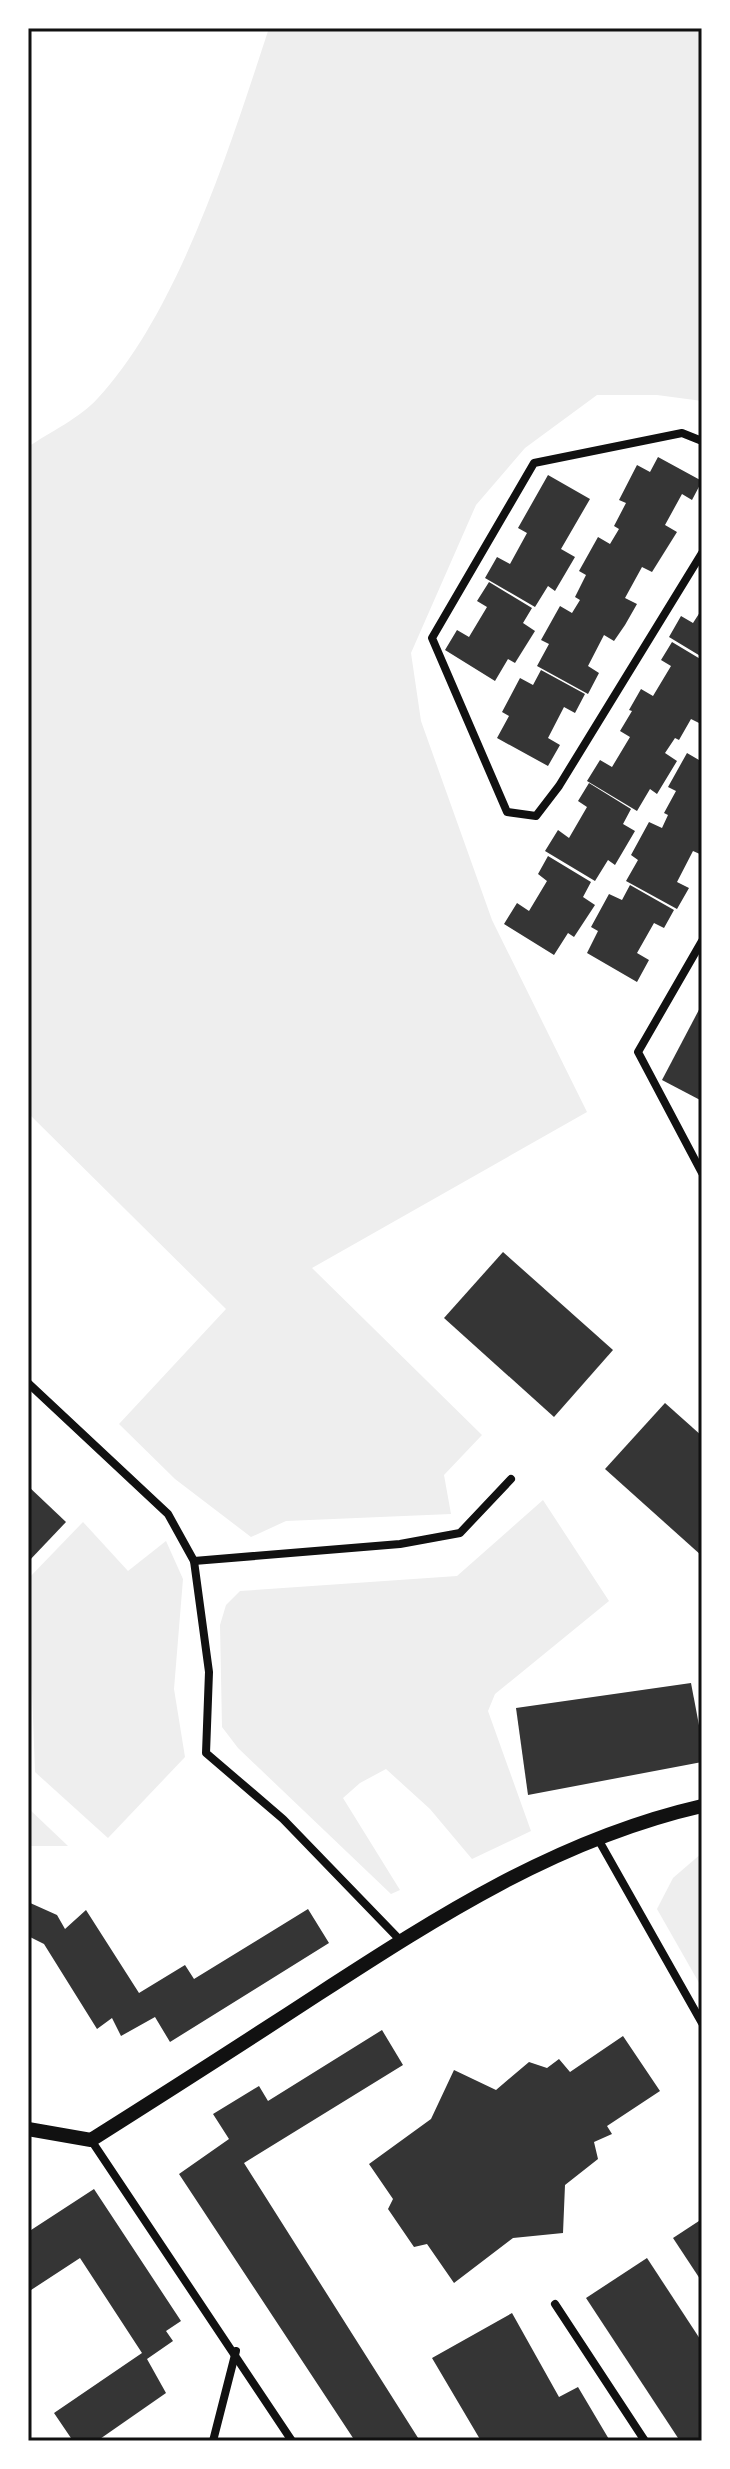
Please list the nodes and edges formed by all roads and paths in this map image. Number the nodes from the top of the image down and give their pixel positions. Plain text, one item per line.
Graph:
1 (702, 441) edge
2 (702, 553) edge
3 (702, 941) edge
4 (702, 1173) edge
5 (28, 1383) edge
6 (511, 1479) dead end
7 (194, 1561) junction
8 (702, 1806) edge
9 (598, 1839) junction
10 (400, 1940) junction
11 (702, 2023) edge
12 (28, 2129) edge
13 (91, 2140) junction
14 (555, 2304) dead end
15 (236, 2351) junction
16 (213, 2441) edge
17 (292, 2441) edge
18 (645, 2441) edge

1 - 2 street
3 - 4 street
5 - 7 street
6 - 7 street
7 - 10 street
8 - 9 street
9 - 10 street
9 - 11 street
10 - 13 street
12 - 13 street
13 - 15 street
14 - 18 street
15 - 16 street
15 - 17 street

